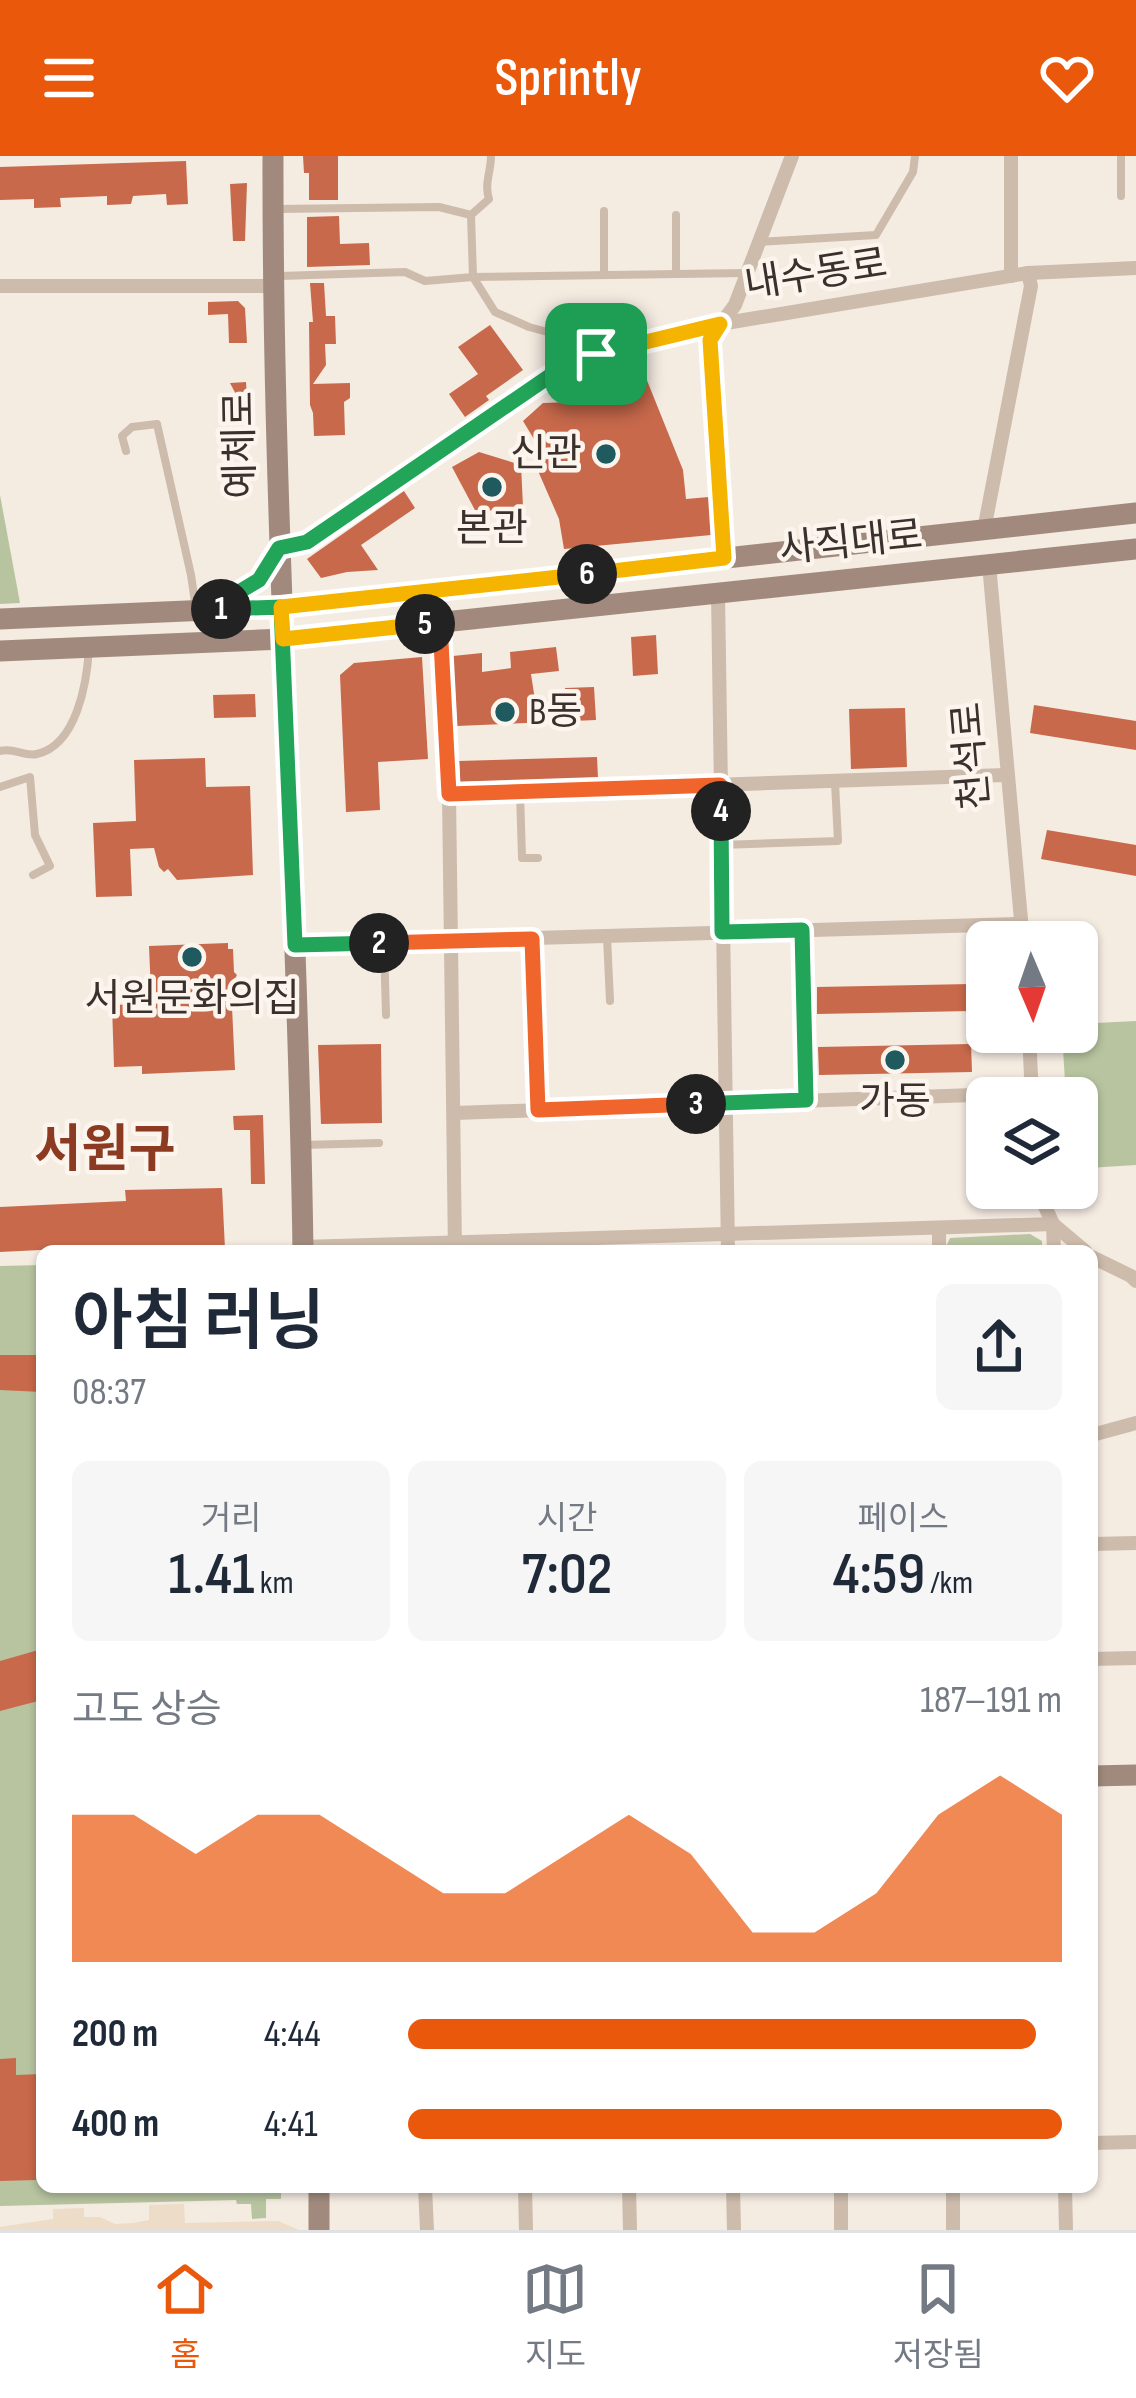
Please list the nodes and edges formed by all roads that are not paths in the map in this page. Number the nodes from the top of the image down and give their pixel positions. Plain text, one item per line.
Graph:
1 (273, 156) edge
2 (491, 156) edge
3 (792, 156) edge
4 (915, 156) edge
5 (1012, 156) edge
6 (1120, 156) edge
7 (1121, 196) dead end
8 (274, 209) junction
9 (604, 211) dead end
10 (472, 214) junction
11 (676, 215) dead end
12 (758, 242) junction
13 (1136, 268) edge
14 (746, 273) junction
15 (1028, 273) junction
16 (676, 274) junction
17 (604, 275) junction
18 (1011, 276) junction
19 (473, 278) junction
20 (274, 281) junction
21 (0, 286) edge
22 (720, 324) junction
23 (596, 354) junction
24 (126, 451) dead end
25 (1136, 513) edge
26 (984, 530) junction
27 (279, 548) junction
28 (1136, 549) edge
29 (724, 558) junction
30 (989, 564) junction
31 (718, 593) junction
32 (281, 607) junction
33 (203, 610) junction
34 (0, 619) edge
35 (440, 623) junction
36 (283, 639) junction
37 (89, 647) junction
38 (0, 650) edge
39 (0, 752) edge
40 (31, 756) junction
41 (1006, 775) junction
42 (30, 777) junction
43 (835, 781) junction
44 (720, 785) junction
45 (0, 787) edge
46 (520, 791) junction
47 (449, 794) junction
48 (721, 845) junction
49 (538, 858) dead end
50 (33, 874) dead end
51 (1021, 921) edge
52 (966, 926) edge
53 (802, 930) junction
54 (722, 932) junction
55 (608, 936) junction
56 (532, 939) junction
57 (450, 942) junction
58 (384, 943) junction
59 (295, 945) junction
60 (610, 1001) dead end
61 (386, 1015) dead end
62 (966, 1097) edge
63 (806, 1100) junction
64 (724, 1103) junction
65 (538, 1110) junction
66 (455, 1113) junction
67 (379, 1143) dead end
68 (300, 1145) junction
69 (1046, 1209) edge
70 (1054, 1224) junction
71 (939, 1229) junction
72 (834, 1232) junction
73 (728, 1233) junction
74 (673, 1243) edge
75 (605, 1244) edge
76 (303, 1245) edge
77 (455, 1245) edge
78 (531, 1245) edge
79 (728, 1245) edge
80 (835, 1245) edge
81 (939, 1245) edge
82 (1054, 1245) edge
83 (1078, 1245) edge
84 (1098, 1260) edge
85 (1136, 1281) edge
86 (1136, 1423) edge
87 (1098, 1433) edge
88 (1136, 1543) edge
89 (1098, 1544) edge
90 (1136, 1658) edge
91 (1098, 1659) edge
92 (1136, 1775) edge
93 (1098, 1776) edge
94 (1136, 2142) edge
95 (1098, 2144) edge
96 (319, 2193) edge
97 (425, 2193) edge
98 (525, 2193) edge
99 (629, 2193) edge
100 (733, 2193) edge
101 (841, 2193) edge
102 (952, 2193) edge
103 (1065, 2193) edge
104 (319, 2230) edge
105 (427, 2230) edge
106 (526, 2230) edge
107 (630, 2230) edge
108 (734, 2230) edge
109 (841, 2230) edge
110 (953, 2230) edge
111 (1066, 2230) edge

1 - 8 main road, 예체로
2 - 10 lane
3 - 12 street
4 - 12 lane
5 - 18 street
6 - 7 lane
8 - 10 lane
8 - 20 main road, 예체로
9 - 17 lane
10 - 19 lane
11 - 16 lane
12 - 14 street
13 - 15 street, 내수동로
14 - 16 lane
14 - 22 street
15 - 18 street, 내수동로
15 - 26 street
16 - 17 lane
17 - 19 lane
18 - 22 street, 내수동로
19 - 20 lane
19 - 23 lane
20 - 21 street
20 - 27 main road, 예체로
22 - 23 street, 내수동로
22 - 29 street
23 - 27 street, 내수동로
24 - 33 lane
25 - 26 main road, 사직대로
26 - 29 main road, 사직대로
27 - 32 main road, 예체로
27 - 33 main road
28 - 30 main road, 사직대로
29 - 32 main road, 사직대로
30 - 31 main road, 사직대로
30 - 41 street, 천석로
31 - 35 main road, 사직대로
31 - 44 street
32 - 33 main road, 사직대로
32 - 36 main road, 예체로
33 - 34 main road, 사직대로
35 - 36 main road, 사직대로
35 - 47 street
36 - 37 main road, 사직대로
36 - 59 main road, 예체로
37 - 38 main road, 사직대로
37 - 40 lane
39 - 40 lane
40 - 42 lane
41 - 43 street
41 - 51 street, 천석로
42 - 45 lane
42 - 50 lane
43 - 44 street
43 - 48 lane
44 - 46 street
44 - 48 street
46 - 47 street
46 - 49 lane
47 - 57 street
48 - 54 street
52 - 53 street
53 - 54 street
53 - 63 lane
54 - 55 street
54 - 64 street
55 - 56 street
55 - 60 lane
56 - 57 street
56 - 65 lane
57 - 58 street
57 - 66 street
58 - 59 street
58 - 61 lane
59 - 68 main road, 예체로
62 - 63 street
63 - 64 street
64 - 65 street
64 - 73 street
65 - 66 street
66 - 77 street
67 - 68 lane
68 - 76 main road, 예체로
69 - 70 street
70 - 71 street
70 - 82 street
70 - 83 street
71 - 72 street
71 - 81 street
72 - 73 street
72 - 80 street
73 - 74 street
73 - 79 street
74 - 75 street
75 - 78 street
84 - 85 street
86 - 87 street
88 - 89 street
90 - 91 street
92 - 93 main road
94 - 95 street
96 - 104 main road
97 - 105 street
98 - 106 street
99 - 107 street
100 - 108 street
101 - 109 street
102 - 110 street
103 - 111 street

